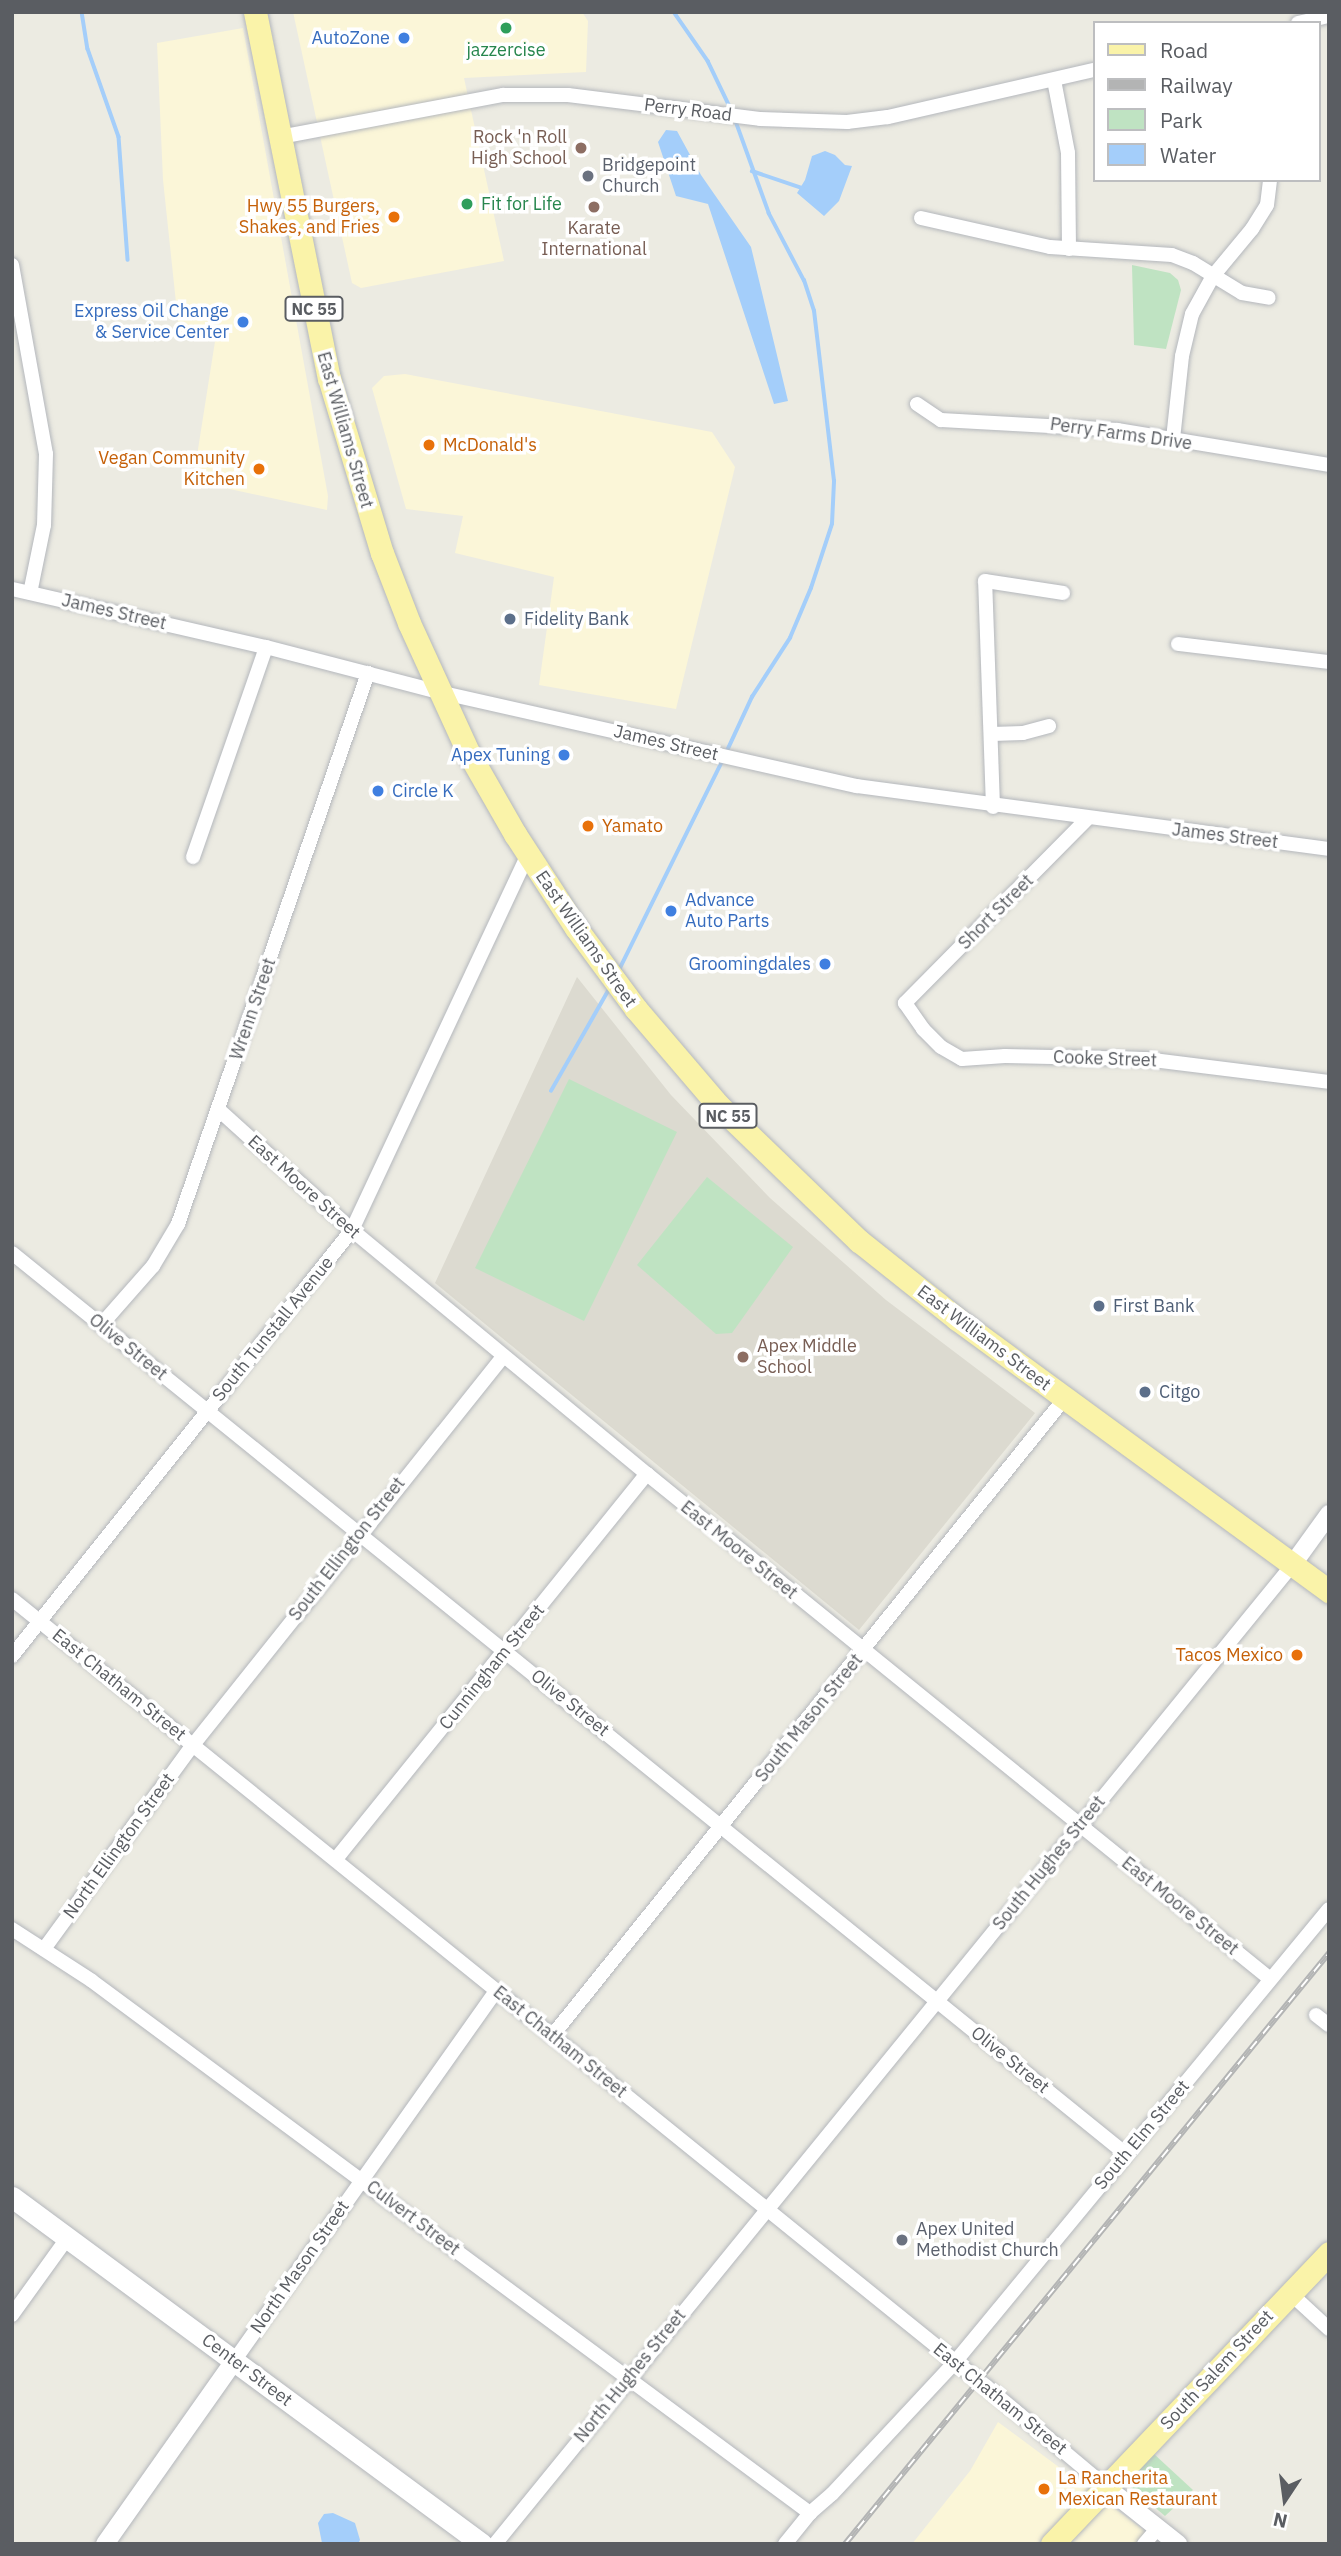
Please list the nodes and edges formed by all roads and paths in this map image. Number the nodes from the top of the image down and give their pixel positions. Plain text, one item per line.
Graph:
1 (255, 12) edge
2 (1329, 16) edge
3 (1307, 21) edge
4 (1092, 70) edge
5 (1054, 80) junction
6 (280, 137) junction
7 (1270, 182) edge
8 (921, 218) dead end
9 (1069, 249) junction
10 (12, 265) edge
11 (1213, 276) junction
12 (1269, 298) dead end
13 (917, 404) dead end
14 (1173, 439) junction
15 (1329, 465) edge
16 (12, 589) edge
17 (30, 593) junction
18 (1063, 593) dead end
19 (1178, 644) dead end
20 (266, 647) junction
21 (1329, 662) edge
22 (368, 673) junction
23 (439, 692) junction
24 (1049, 726) dead end
25 (992, 734) junction
26 (993, 807) junction
27 (1087, 819) junction
28 (1329, 849) edge
29 (528, 855) junction
30 (193, 857) dead end
31 (905, 1003) joint
32 (1329, 1082) edge
33 (219, 1110) junction
34 (352, 1230) junction
35 (12, 1253) edge
36 (101, 1325) junction
37 (503, 1356) junction
38 (1065, 1398) junction
39 (207, 1410) junction
40 (647, 1474) junction
41 (1329, 1514) edge
42 (359, 1533) junction
43 (1293, 1564) junction
44 (1329, 1591) edge
45 (12, 1599) edge
46 (38, 1620) junction
47 (506, 1650) junction
48 (863, 1651) junction
49 (12, 1656) edge
50 (194, 1745) junction
51 (1080, 1825) junction
52 (722, 1827) junction
53 (336, 1860) junction
54 (1329, 1909) edge
55 (12, 1929) edge
56 (44, 1949) junction
57 (1269, 1978) junction
58 (496, 1991) junction
59 (936, 2000) junction
60 (1316, 2015) dead end
61 (1329, 2025) edge
62 (552, 2036) junction
63 (1126, 2154) junction
64 (362, 2180) junction
65 (12, 2197) edge
66 (767, 2210) junction
67 (68, 2237) junction
68 (1329, 2253) edge
69 (1290, 2293) junction
70 (12, 2315) edge
71 (1329, 2329) edge
72 (234, 2361) junction
73 (955, 2362) junction
74 (628, 2378) junction
75 (1106, 2487) junction
76 (810, 2513) junction
77 (1158, 2528) junction
78 (105, 2544) edge
79 (482, 2544) edge
80 (495, 2544) edge
81 (785, 2544) edge
82 (1052, 2544) edge
83 (1144, 2544) edge
84 (1178, 2544) edge

1 - 6 main road, East Williams Street / NC 55
2 - 3 street
4 - 5 street, Perry Road
5 - 6 street, Perry Road
5 - 9 street
6 - 23 main road, East Williams Street / NC 55
7 - 11 street
8 - 9 street
9 - 11 street
10 - 17 street
11 - 12 street
11 - 14 street
13 - 14 street, Perry Farms Drive
14 - 15 street, Perry Farms Drive
16 - 17 street, James Street
17 - 20 street, James Street
18 - 25 street
19 - 21 street
20 - 22 street, James Street
20 - 30 street
22 - 23 street, James Street
22 - 33 street, Wrenn Street
23 - 26 street, James Street
23 - 29 main road, East Williams Street / NC 55
24 - 25 street
25 - 26 street
26 - 27 street, James Street
27 - 28 street, James Street
27 - 31 street, Short Street
29 - 34 street, South Tunstall Avenue
29 - 38 main road, East Williams Street / NC 55
31 - 32 street, Cooke Street
33 - 34 street, East Moore Street
33 - 36 street, Wrenn Street
34 - 37 street, East Moore Street
34 - 39 street, South Tunstall Avenue
35 - 36 street, Olive Street
36 - 39 street, Olive Street
37 - 40 street, East Moore Street
37 - 42 street, South Ellington Street
38 - 43 main road, East Williams Street / NC 55
38 - 48 street, South Mason Street
39 - 42 street, Olive Street
39 - 46 street, South Tunstall Avenue
40 - 47 street, Cunningham Street
40 - 48 street, East Moore Street
41 - 43 street, South Hughes Street
42 - 47 street, Olive Street
42 - 50 street, South Ellington Street
43 - 44 main road, East Williams Street / NC 55
43 - 51 street, South Hughes Street
45 - 46 street, East Chatham Street
46 - 49 street, South Tunstall Avenue
46 - 50 street, East Chatham Street
47 - 52 street, Olive Street
47 - 53 street, Cunningham Street
48 - 51 street, East Moore Street
48 - 52 street, South Mason Street
50 - 53 street, East Chatham Street
50 - 56 street, North Ellington Street
51 - 57 street, East Moore Street
51 - 59 street, South Hughes Street
52 - 59 street, Olive Street
52 - 62 street, South Mason Street
53 - 58 street, East Chatham Street
54 - 57 street, South Elm Street
55 - 56 street, Culvert Street
56 - 64 street, Culvert Street
57 - 63 street, South Elm Street
58 - 62 street, East Chatham Street
58 - 64 street, North Mason Street
59 - 63 street, Olive Street
59 - 66 street, South Hughes Street
60 - 61 street
62 - 66 street, East Chatham Street
63 - 73 street, South Elm Street
64 - 72 street, North Mason Street
64 - 74 street, Culvert Street
65 - 67 main road, Center Street
66 - 73 street, East Chatham Street
66 - 74 street, North Hughes Street
67 - 70 street
67 - 72 main road, Center Street
68 - 69 main road, South Salem Street
69 - 71 street
69 - 75 main road, South Salem Street
72 - 78 street, North Mason Street
72 - 79 main road, Center Street
73 - 75 street, East Chatham Street
73 - 76 street, South Elm Street
74 - 76 street, Culvert Street
74 - 80 street, North Hughes Street
75 - 77 street
75 - 82 main road, South Salem Street
76 - 81 street, South Elm Street
77 - 83 street
77 - 84 street

